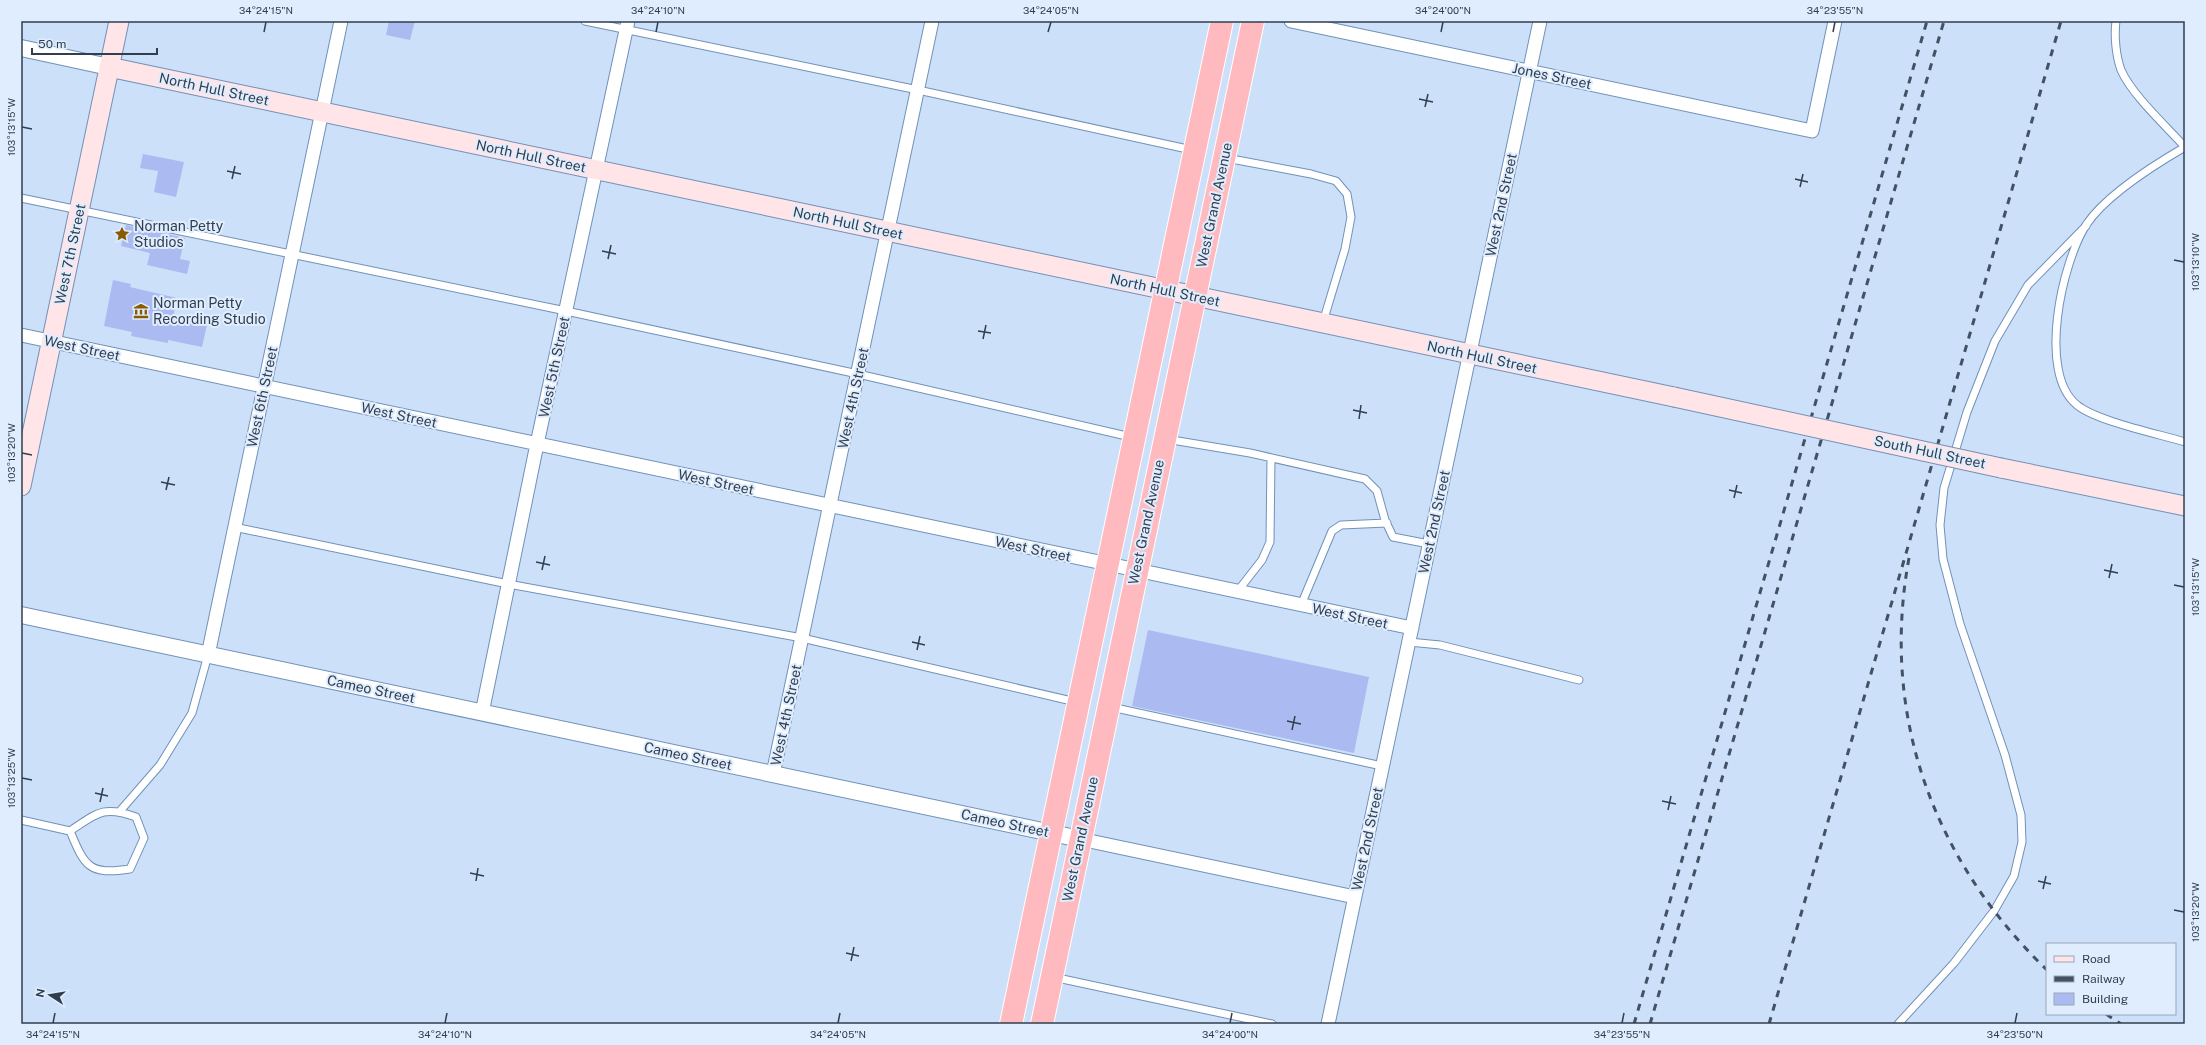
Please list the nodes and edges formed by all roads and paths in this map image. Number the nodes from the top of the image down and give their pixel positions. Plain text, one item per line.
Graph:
1 (119, 21) edge
2 (341, 21) edge
3 (585, 21) edge
4 (932, 21) edge
5 (1222, 21) edge
6 (1253, 21) edge
7 (1291, 21) edge
8 (1540, 21) edge
9 (1835, 21) edge
10 (2116, 21) edge
11 (627, 25) edge
12 (21, 48) edge
13 (109, 67) junction
14 (1529, 71) junction
15 (918, 90) junction
16 (322, 112) junction
17 (2185, 147) edge
18 (1195, 151) junction
19 (1224, 158) junction
20 (596, 170) junction
21 (21, 198) edge
22 (79, 210) junction
23 (2086, 226) junction
24 (888, 231) junction
25 (292, 252) junction
26 (1165, 290) junction
27 (1194, 296) junction
28 (566, 311) junction
29 (1322, 323) junction
30 (21, 335) edge
31 (51, 341) junction
32 (1469, 354) junction
33 (858, 374) junction
34 (264, 386) junction
35 (1674, 397) joint
36 (1136, 438) junction
37 (1164, 439) junction
38 (2185, 442) edge
39 (537, 444) junction
40 (1271, 458) junction
41 (22, 481) edge
42 (830, 506) junction
43 (2185, 506) edge
44 (1387, 523) junction
45 (234, 527) junction
46 (1429, 544) junction
47 (1108, 564) junction
48 (1136, 570) junction
49 (508, 584) junction
50 (1237, 592) junction
51 (1301, 605) junction
52 (21, 615) edge
53 (1412, 628) junction
54 (802, 638) junction
55 (1409, 642) junction
56 (208, 655) junction
57 (1579, 680) dead end
58 (1078, 703) junction
59 (1108, 706) junction
60 (482, 713) junction
61 (1382, 766) junction
62 (773, 774) junction
63 (120, 812) junction
64 (21, 820) edge
65 (70, 831) junction
66 (1052, 833) junction
67 (1080, 839) junction
68 (1355, 897) junction
69 (1051, 977) junction
70 (1011, 1024) edge
71 (1042, 1024) edge
72 (1272, 1024) edge
73 (1328, 1024) edge
74 (1898, 1024) edge

1 - 13 main road, West 7th Street
2 - 16 street, West 6th Street
3 - 11 lane
4 - 15 street, West 4th Street
5 - 18 highway, West Grand Avenue
6 - 19 highway, West Grand Avenue
7 - 14 street, Jones Street
8 - 14 street, West 2nd Street
9 - 14 street, Jones Street
10 - 17 lane
11 - 15 lane
11 - 20 street, West 5th Street
12 - 13 street, North Hull Street
13 - 16 main road, North Hull Street
13 - 22 main road, West 7th Street
14 - 32 street, West 2nd Street
15 - 18 lane
15 - 24 street, West 4th Street
16 - 20 main road, North Hull Street
16 - 25 street, West 6th Street
17 - 23 lane
18 - 26 highway, West Grand Avenue
19 - 27 highway, West Grand Avenue
19 - 29 lane
20 - 24 main road, North Hull Street
20 - 28 street, West 5th Street
21 - 22 lane
22 - 25 lane
22 - 31 main road, West 7th Street
23 - 38 lane
23 - 74 lane
24 - 26 main road, North Hull Street
24 - 33 street, West 4th Street
25 - 28 lane
25 - 34 street, West 6th Street
26 - 27 main road, North Hull Street
26 - 36 highway, West Grand Avenue
27 - 29 main road, North Hull Street
27 - 37 highway, West Grand Avenue
28 - 33 lane
28 - 39 street, West 5th Street
29 - 32 main road, North Hull Street
30 - 31 street, West Street
31 - 34 street, West Street
31 - 41 main road, West 7th Street
32 - 35 main road, North Hull Street
32 - 46 street, West 2nd Street
33 - 36 lane
33 - 42 street, West 4th Street
34 - 39 street, West Street
34 - 45 street, West 6th Street
35 - 43 main road, South Hull Street, bridge
36 - 47 highway, West Grand Avenue
37 - 40 lane
37 - 48 highway, West Grand Avenue
39 - 42 street, West Street
39 - 49 street, West 5th Street
40 - 44 lane
40 - 50 lane
42 - 47 street, West Street
42 - 54 street, West 4th Street
44 - 46 lane
44 - 51 lane
45 - 49 lane
45 - 56 street, West 6th Street
46 - 53 street, West 2nd Street
47 - 48 street, West Street
47 - 58 highway, West Grand Avenue
48 - 50 street, West Street
48 - 59 highway, West Grand Avenue
49 - 54 lane
49 - 60 street, West 5th Street
50 - 51 street, West Street
51 - 53 street, West Street
52 - 56 street, Cameo Street
53 - 55 street, West 2nd Street
54 - 58 lane
54 - 62 street, West 4th Street
55 - 57 lane
55 - 61 street, West 2nd Street
56 - 60 street, Cameo Street
56 - 63 lane
58 - 66 highway, West Grand Avenue
59 - 61 lane
59 - 67 highway, West Grand Avenue
60 - 62 street, Cameo Street
61 - 68 street, West 2nd Street
62 - 66 street, Cameo Street
63 - 65 lane
63 - 65 lane
64 - 65 lane
66 - 67 street, Cameo Street
66 - 70 highway, West Grand Avenue
67 - 68 street, Cameo Street
67 - 69 highway, West Grand Avenue
68 - 73 street, West 2nd Street
69 - 71 highway, West Grand Avenue
69 - 72 lane

